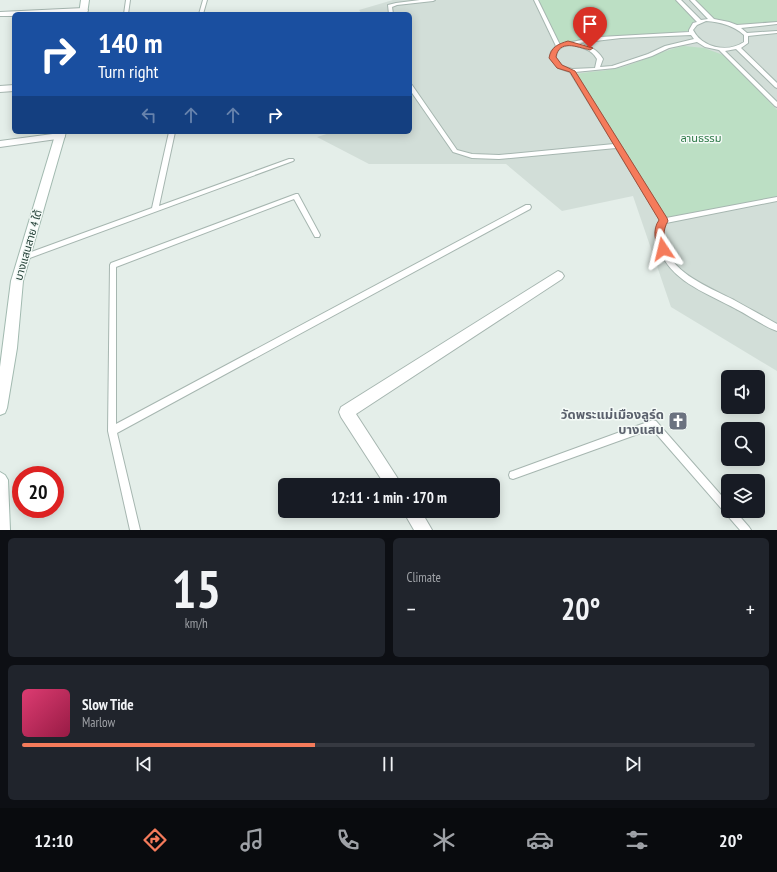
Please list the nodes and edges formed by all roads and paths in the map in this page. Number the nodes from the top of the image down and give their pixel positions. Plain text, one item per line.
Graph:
1 (85, 0) edge
2 (128, 0) edge
3 (204, 0) edge
4 (434, 0) edge
5 (536, 0) edge
6 (678, 0) edge
7 (692, 0) edge
8 (83, 12) edge
9 (126, 12) edge
10 (201, 12) edge
11 (391, 12) edge
12 (0, 14) edge
13 (12, 14) edge
14 (712, 20) junction
15 (700, 22) junction
16 (777, 23) edge
17 (736, 27) junction
18 (777, 32) edge
19 (692, 34) junction
20 (746, 35) junction
21 (698, 40) junction
22 (568, 43) junction
23 (558, 46) junction
24 (738, 48) junction
25 (721, 49) junction
26 (597, 68) junction
27 (572, 71) junction
28 (777, 86) edge
29 (12, 88) edge
30 (0, 89) edge
31 (412, 89) edge
32 (777, 105) edge
33 (61, 134) edge
34 (172, 134) edge
35 (0, 144) edge
36 (619, 146) junction
37 (291, 160) dead end
38 (777, 199) edge
39 (528, 207) dead end
40 (155, 209) junction
41 (664, 221) junction
42 (317, 235) dead end
43 (25, 257) junction
44 (558, 276) dead end
45 (777, 328) edge
46 (5, 349) edge
47 (0, 408) edge
48 (112, 431) junction
49 (513, 475) dead end
50 (389, 478) edge
51 (0, 480) edge
52 (721, 501) edge
53 (416, 518) edge
54 (736, 518) edge
55 (2, 530) edge
56 (136, 530) edge
57 (424, 530) edge
58 (746, 530) edge

1 - 8 street
2 - 9 lane
3 - 10 lane
4 - 11 lane
5 - 23 lane
6 - 15 lane
7 - 14 lane
12 - 13 street
14 - 15 lane
14 - 17 lane
15 - 19 lane
16 - 17 lane
17 - 20 lane
18 - 20 lane
19 - 21 lane
19 - 22 lane
20 - 24 lane
21 - 25 lane
21 - 26 lane
22 - 23 lane
22 - 26 lane
23 - 27 lane
24 - 25 lane
24 - 28 lane
25 - 32 lane
26 - 27 lane
27 - 36 lane
29 - 30 street
31 - 36 lane
33 - 35 street
33 - 43 street, บางแสนสาย 4 ใต้
34 - 40 lane
36 - 41 lane
37 - 40 lane
38 - 41 lane
39 - 48 lane
40 - 43 lane
41 - 45 lane
42 - 48 lane
43 - 46 street, บางแสนสาย 4 ใต้
44 - 50 street
46 - 47 street, บางแสนสาย 4 ใต้
48 - 56 lane
49 - 52 lane
51 - 55 street
53 - 57 street
54 - 58 lane

